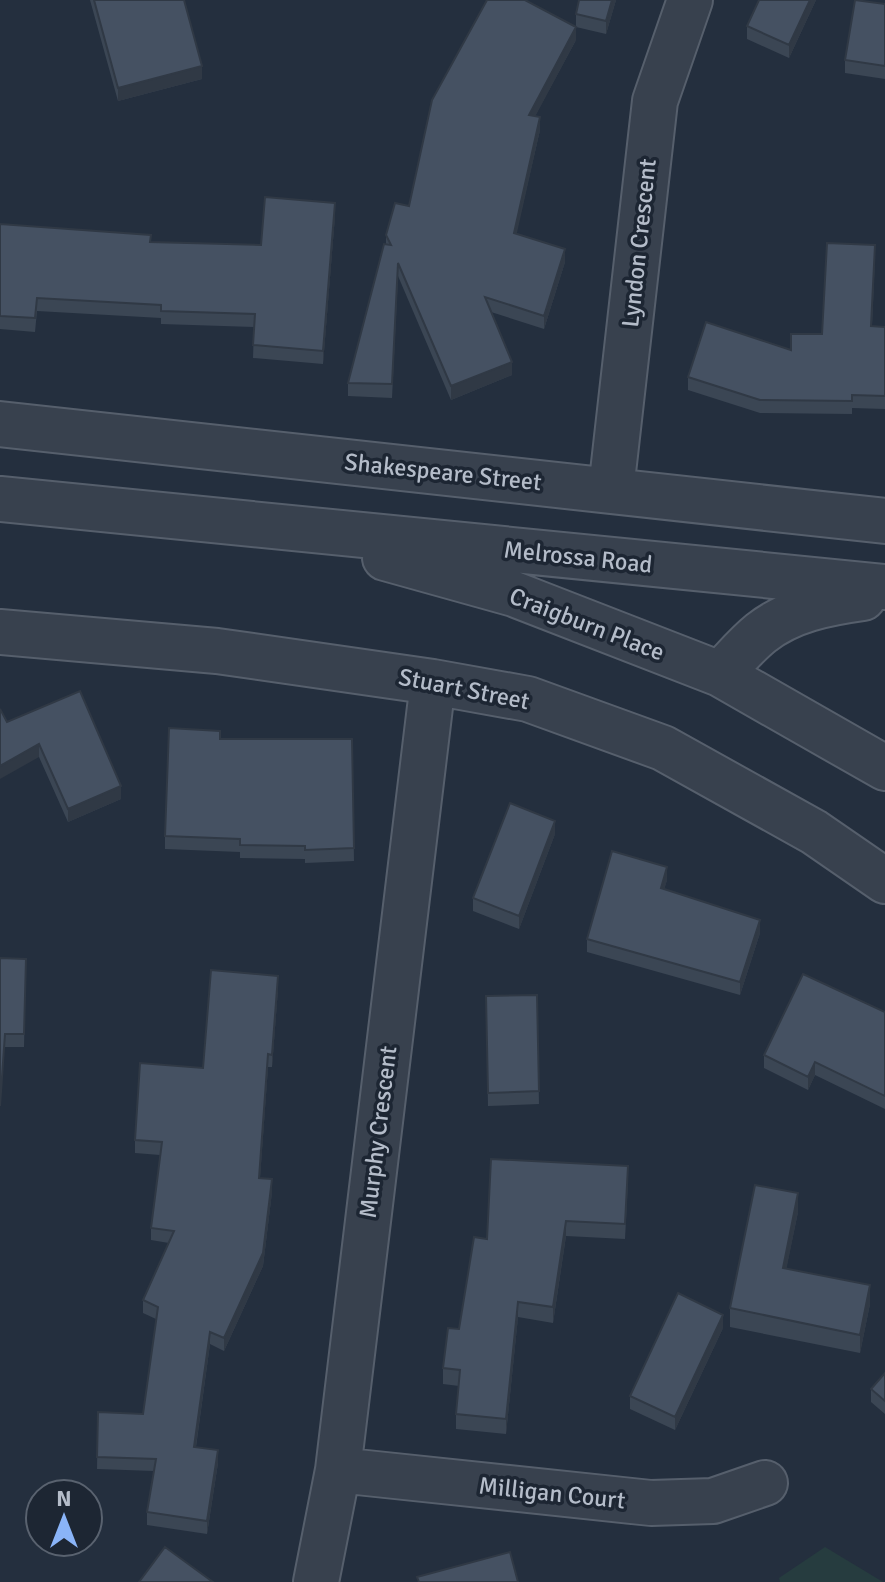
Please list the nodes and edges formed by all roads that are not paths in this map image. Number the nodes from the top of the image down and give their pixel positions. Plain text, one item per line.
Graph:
1 (690, 0) edge
2 (0, 424) edge
3 (611, 490) junction
4 (0, 499) edge
5 (885, 521) edge
6 (271, 526) junction
7 (885, 587) edge
8 (885, 594) edge
9 (0, 632) edge
10 (720, 674) junction
11 (433, 682) junction
12 (885, 768) edge
13 (885, 881) edge
14 (338, 1470) junction
15 (765, 1483) dead end
16 (316, 1582) edge

1 - 3 street, Lyndon Crescent
2 - 3 street, Shakespeare Street
3 - 5 street, Shakespeare Street
4 - 6 street
6 - 7 street, Melrossa Road
6 - 10 street, Craigburn Place
8 - 10 street
9 - 11 street, Stuart Street
10 - 12 street, Craigburn Place
11 - 13 street, Stuart Street
11 - 14 street, Murphy Crescent
14 - 15 street, Milligan Court
14 - 16 street, Murphy Crescent

